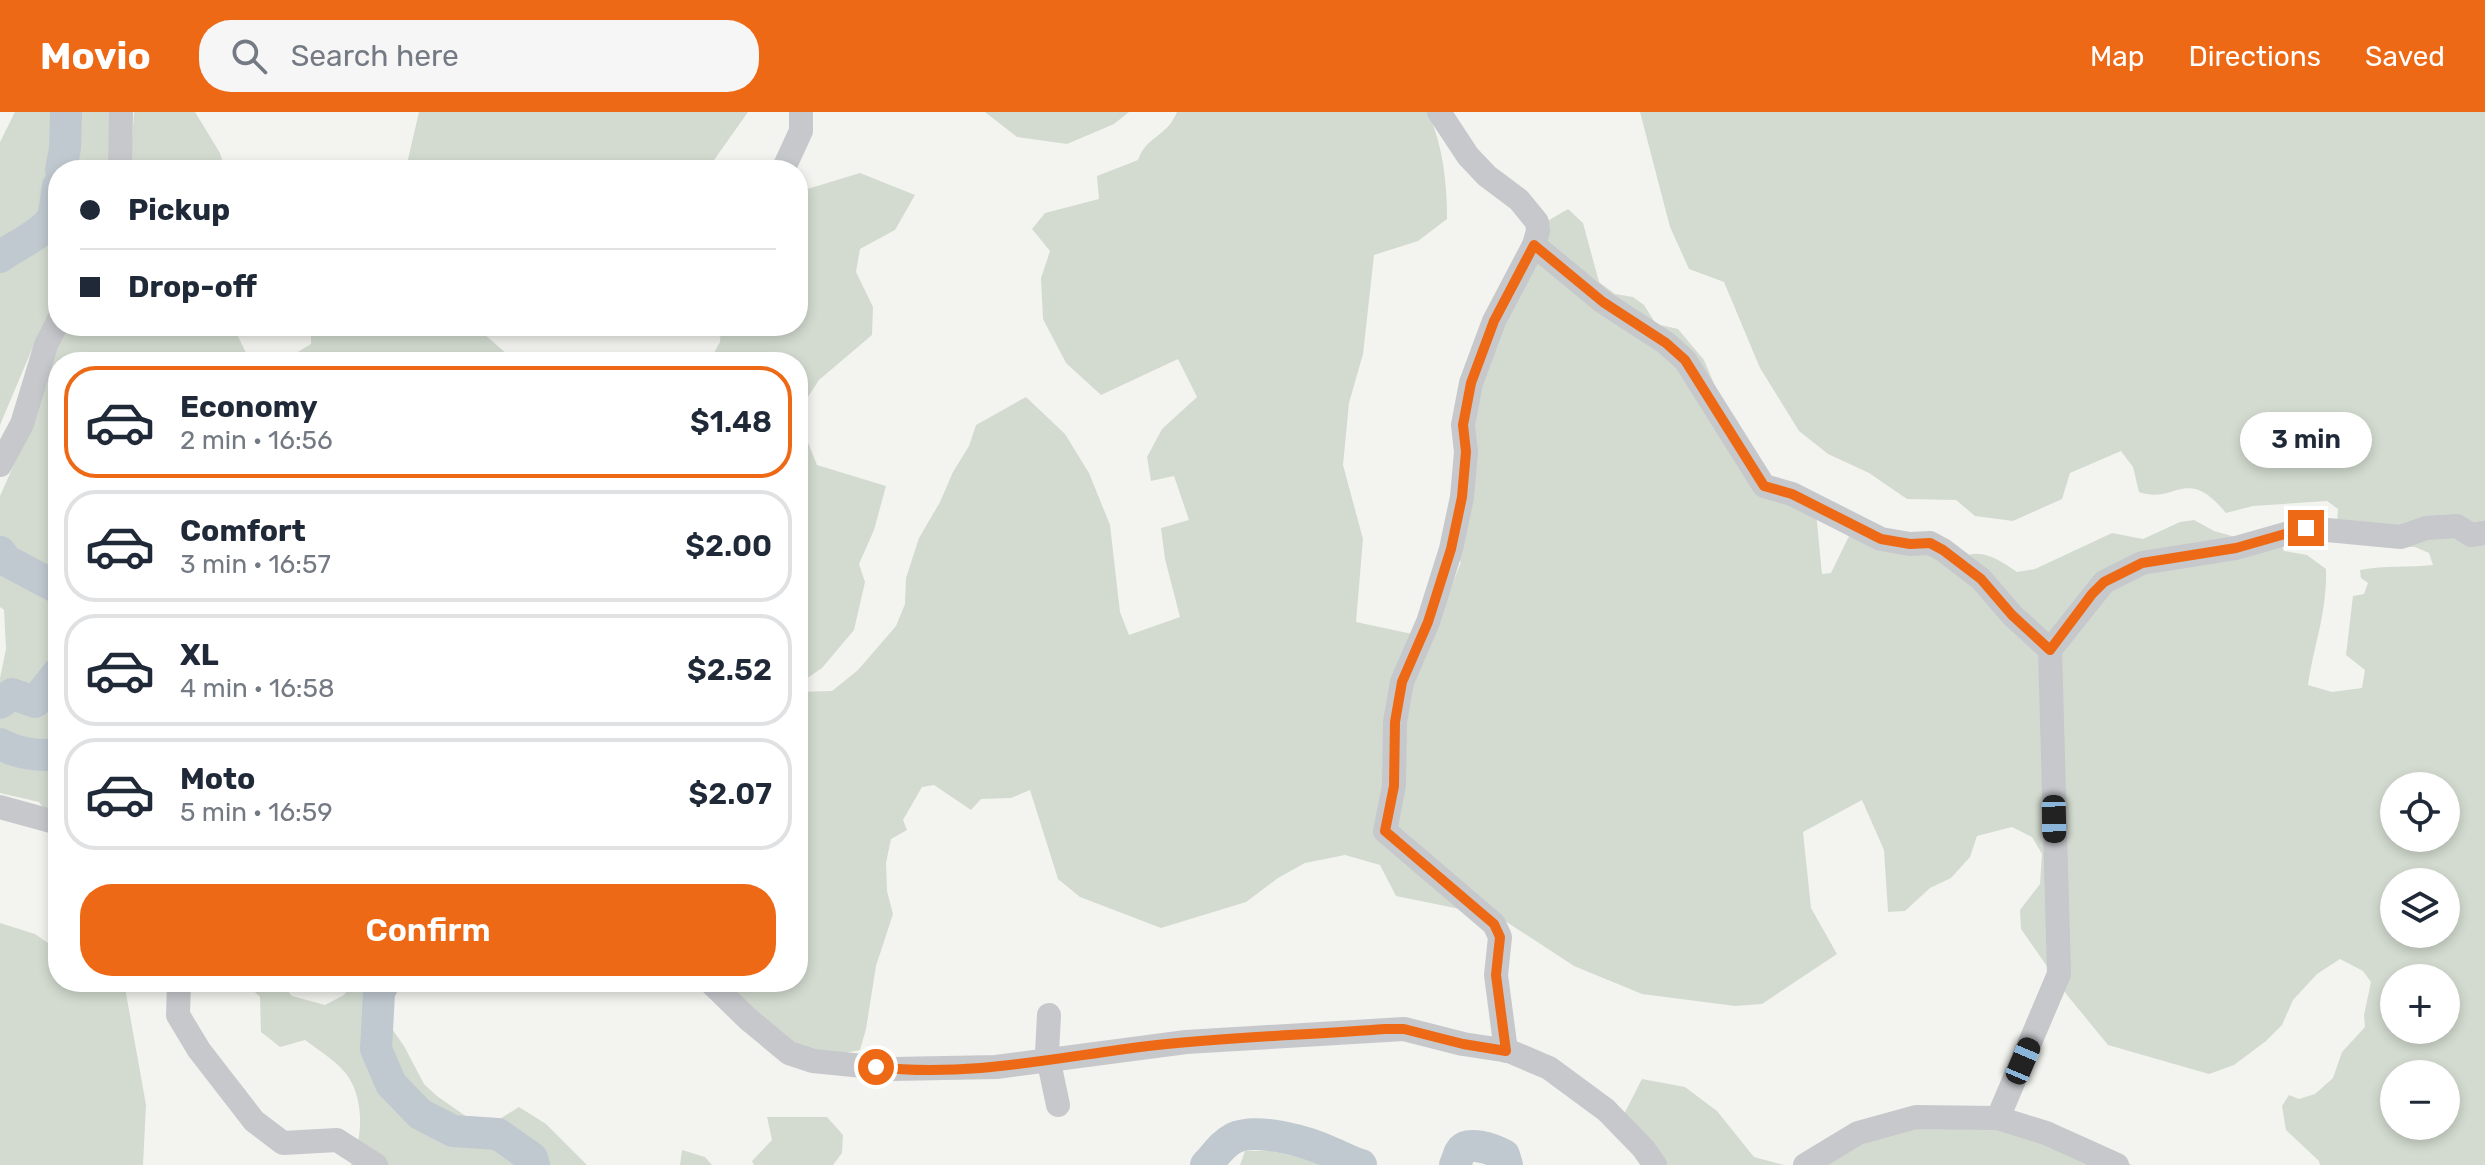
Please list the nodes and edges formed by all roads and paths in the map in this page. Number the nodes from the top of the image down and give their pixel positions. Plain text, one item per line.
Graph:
1 (121, 112) edge
2 (801, 112) edge
3 (1439, 112) edge
4 (120, 160) edge
5 (788, 160) edge
6 (1534, 245) junction
7 (50, 336) edge
8 (0, 465) edge
9 (2485, 533) edge
10 (2050, 650) junction
11 (0, 807) edge
12 (48, 820) edge
13 (179, 992) edge
14 (721, 992) edge
15 (1049, 1015) dead end
16 (1506, 1051) junction
17 (1048, 1060) junction
18 (1058, 1105) dead end
19 (1998, 1118) junction
20 (376, 1165) edge
21 (1655, 1165) edge
22 (1805, 1165) edge
23 (2117, 1165) edge

1 - 4 street
2 - 5 street
3 - 6 street
6 - 10 street
6 - 16 street
7 - 8 street
9 - 10 street
10 - 19 street
11 - 12 street
13 - 20 street
14 - 17 street
15 - 17 street
16 - 17 street
16 - 21 street
17 - 18 street
19 - 22 street
19 - 23 street

